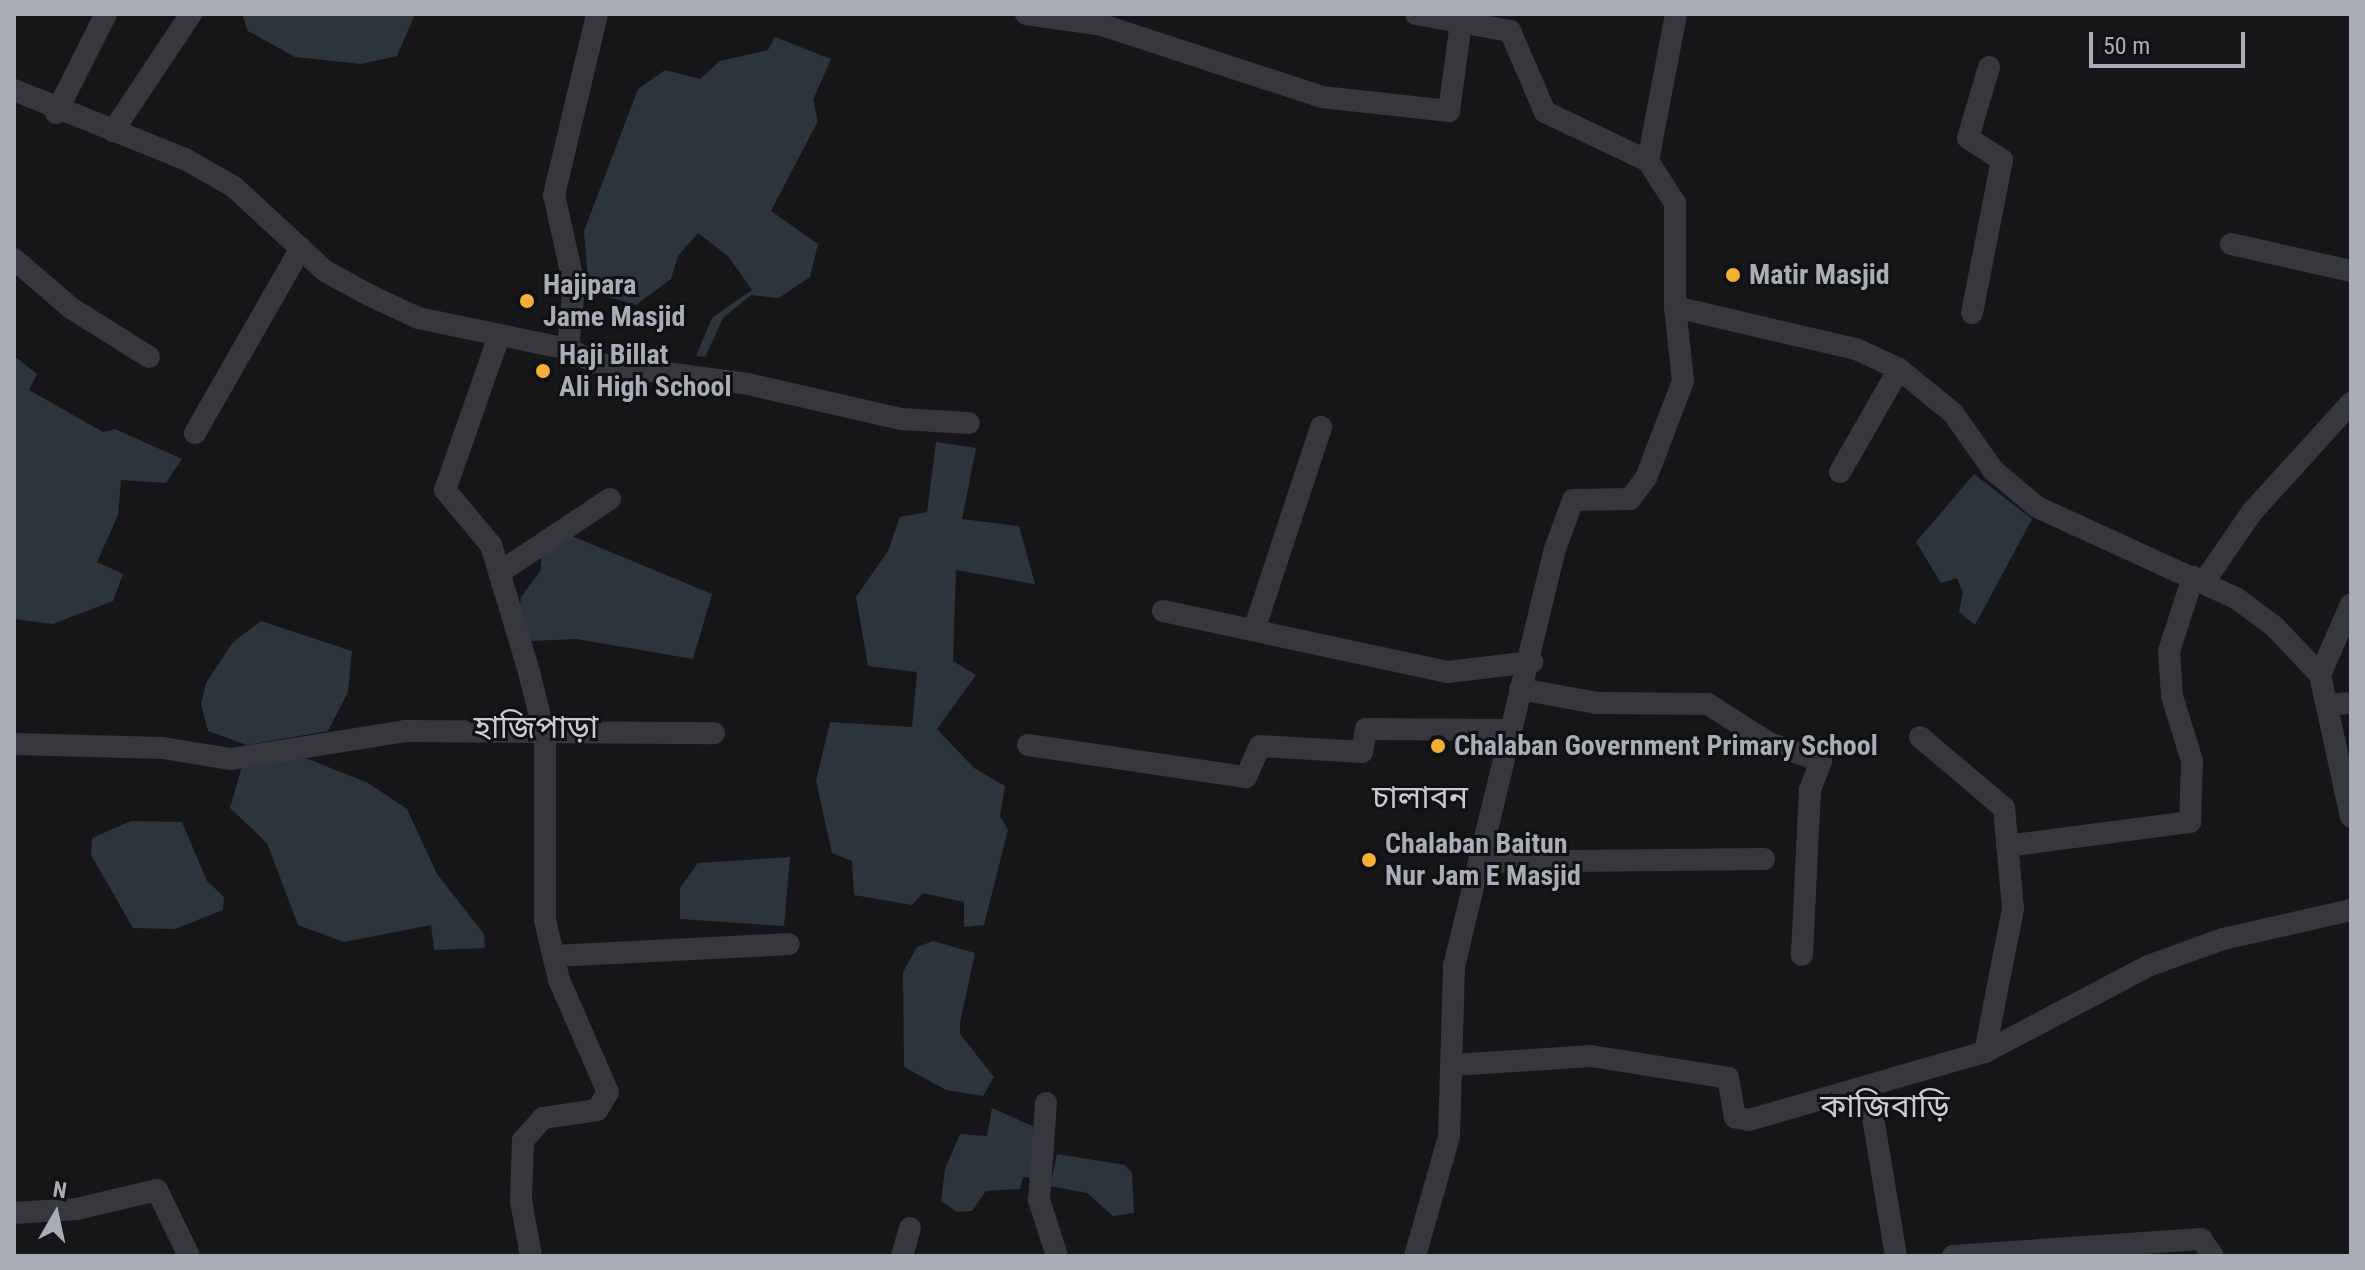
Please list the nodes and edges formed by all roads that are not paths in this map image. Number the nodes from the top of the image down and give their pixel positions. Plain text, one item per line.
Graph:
1 (106, 14) edge
2 (191, 14) edge
3 (597, 14) edge
4 (1026, 14) edge
5 (1416, 14) edge
6 (1676, 14) edge
7 (1461, 22) junction
8 (1989, 67) dead end
9 (14, 90) edge
10 (56, 113) junction
11 (113, 131) junction
12 (1648, 161) junction
13 (2231, 244) dead end
14 (301, 248) junction
15 (14, 259) edge
16 (2351, 271) edge
17 (1675, 307) junction
18 (1972, 313) dead end
19 (499, 336) junction
20 (568, 349) junction
21 (149, 357) dead end
22 (1899, 369) junction
23 (2351, 403) edge
24 (969, 423) dead end
25 (1321, 427) dead end
26 (195, 433) dead end
27 (1840, 472) dead end
28 (610, 499) dead end
29 (500, 572) junction
30 (2199, 579) junction
31 (2351, 604) edge
32 (1163, 611) dead end
33 (1254, 630) junction
34 (1532, 662) junction
35 (2320, 675) junction
36 (1520, 689) junction
37 (2351, 703) edge
38 (2327, 705) junction
39 (1509, 730) junction
40 (714, 733) dead end
41 (545, 736) junction
42 (1920, 737) dead end
43 (14, 744) edge
44 (1028, 745) dead end
45 (2351, 817) edge
46 (2007, 846) junction
47 (1764, 859) dead end
48 (1479, 862) junction
49 (2351, 910) edge
50 (789, 944) dead end
51 (1802, 955) dead end
52 (554, 956) junction
53 (1985, 1052) junction
54 (1453, 1065) junction
55 (1868, 1087) junction
56 (1046, 1103) dead end
57 (14, 1213) edge
58 (1888, 1220) junction
59 (910, 1228) dead end
60 (189, 1256) edge
61 (531, 1256) edge
62 (902, 1256) edge
63 (1057, 1256) edge
64 (1415, 1256) edge
65 (1885, 1256) edge
66 (1896, 1256) edge
67 (1953, 1256) edge
68 (2213, 1256) edge

1 - 10 street
2 - 11 street
3 - 20 street
4 - 7 street
5 - 7 street
6 - 12 street
7 - 12 street
8 - 18 street
9 - 10 street
10 - 11 street
11 - 14 street
12 - 17 street
13 - 16 street
14 - 19 street
14 - 26 street
15 - 21 street
17 - 22 street
17 - 34 street
19 - 20 street
19 - 29 street
20 - 24 street
22 - 27 street
22 - 30 street
23 - 30 street
25 - 33 street
28 - 29 street
29 - 41 street
30 - 35 street
30 - 46 street
31 - 35 street
32 - 33 street
33 - 34 street
34 - 36 street
35 - 38 street
36 - 39 street
36 - 51 street
37 - 38 street
38 - 45 street
39 - 44 street
39 - 48 street
40 - 41 street
41 - 43 street
41 - 52 street
42 - 46 street
46 - 53 street
47 - 48 street
48 - 54 street
49 - 53 street
50 - 52 street
52 - 61 street
53 - 55 street
54 - 55 street
54 - 64 street
55 - 58 street
56 - 63 street
57 - 60 street
58 - 65 street
58 - 66 street
59 - 62 street
67 - 68 street

